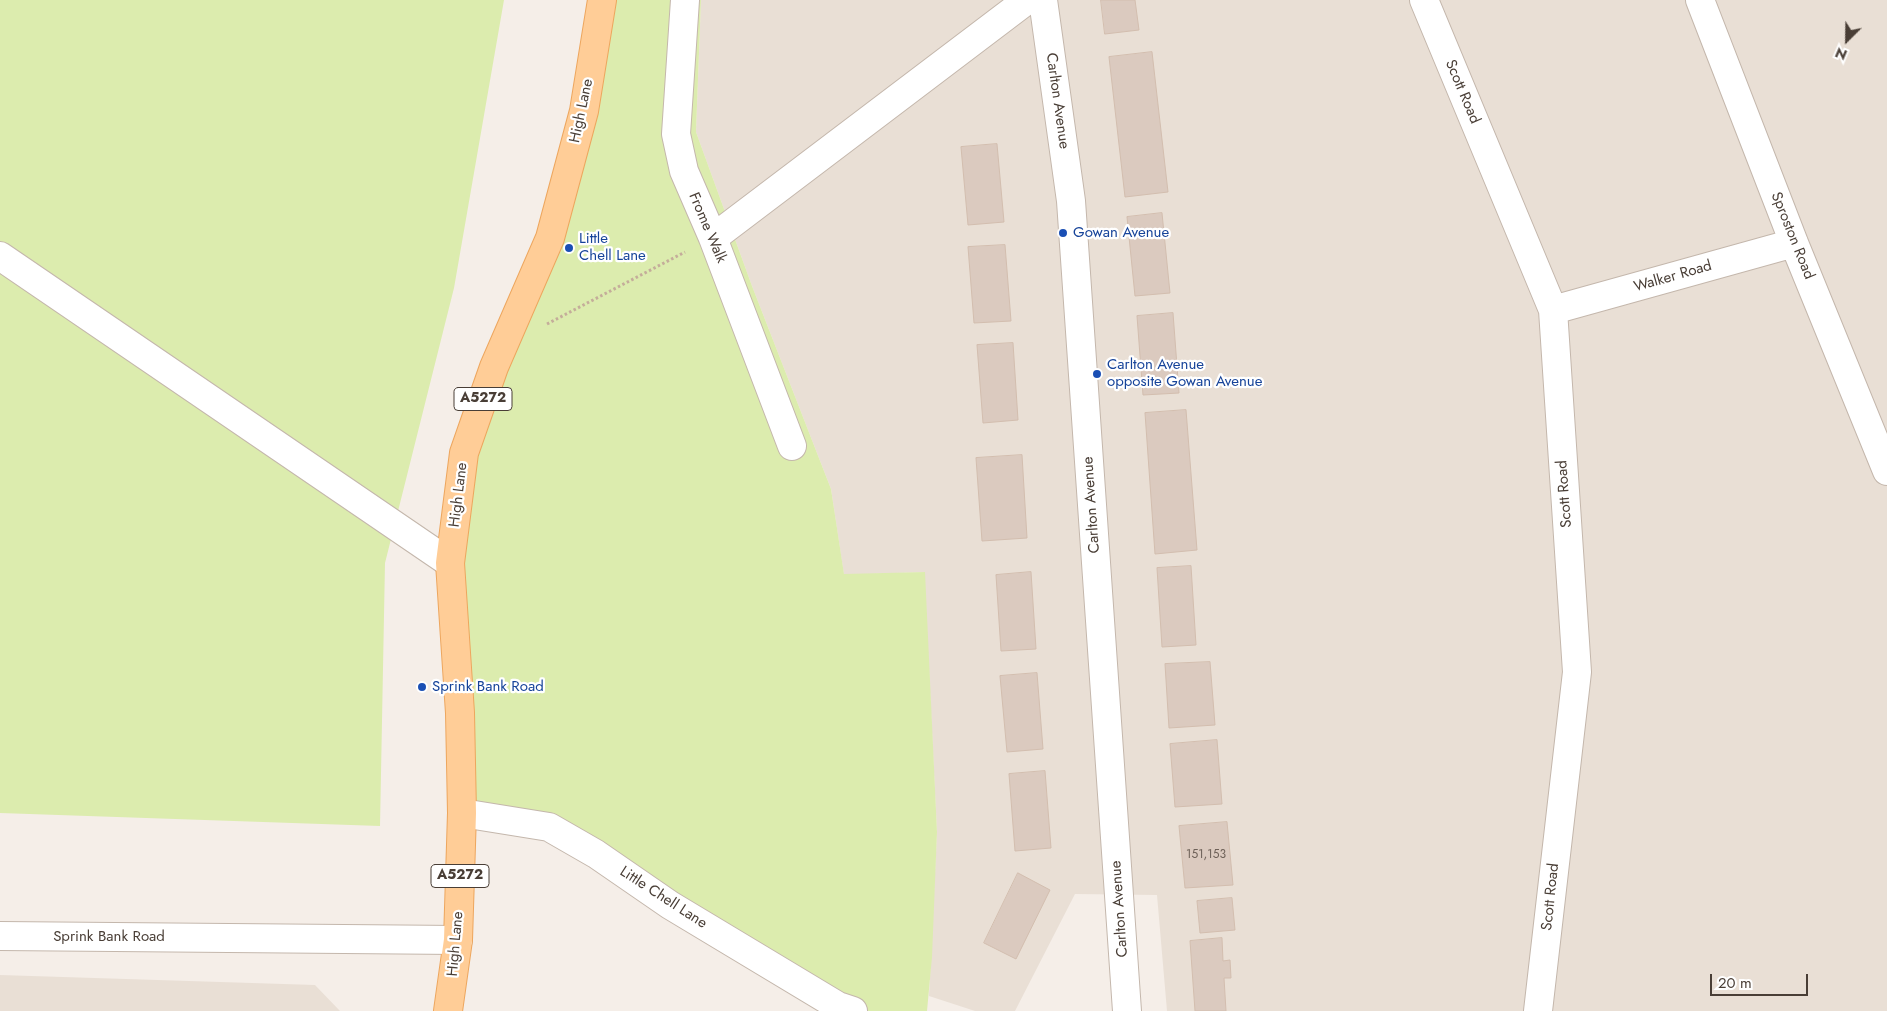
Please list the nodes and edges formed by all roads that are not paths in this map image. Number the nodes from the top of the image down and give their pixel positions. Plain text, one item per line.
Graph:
1 (602, 0) edge
2 (684, 0) edge
3 (1027, 0) edge
4 (1043, 0) edge
5 (1424, 0) edge
6 (1700, 0) edge
7 (712, 238) junction
8 (1794, 243) junction
9 (0, 256) edge
10 (1553, 310) junction
11 (792, 446) dead end
12 (1887, 471) edge
13 (450, 563) junction
14 (462, 813) junction
15 (0, 936) edge
16 (458, 940) junction
17 (448, 1011) edge
18 (853, 1011) edge
19 (1127, 1011) edge
20 (1538, 1011) edge

1 - 13 main road, High Lane / A5272
2 - 7 street, Frome Walk
3 - 7 street
4 - 19 street, Carlton Avenue
5 - 10 street, Scott Road
6 - 8 street, Sproston Road
7 - 11 street, Frome Walk
8 - 10 street, Walker Road
8 - 12 street, Sproston Road
9 - 13 street
10 - 20 street, Scott Road
13 - 14 main road, High Lane / A5272
14 - 16 main road, High Lane / A5272
14 - 18 street, Little Chell Lane
15 - 16 street, Sprink Bank Road
16 - 17 main road, High Lane / A5272

